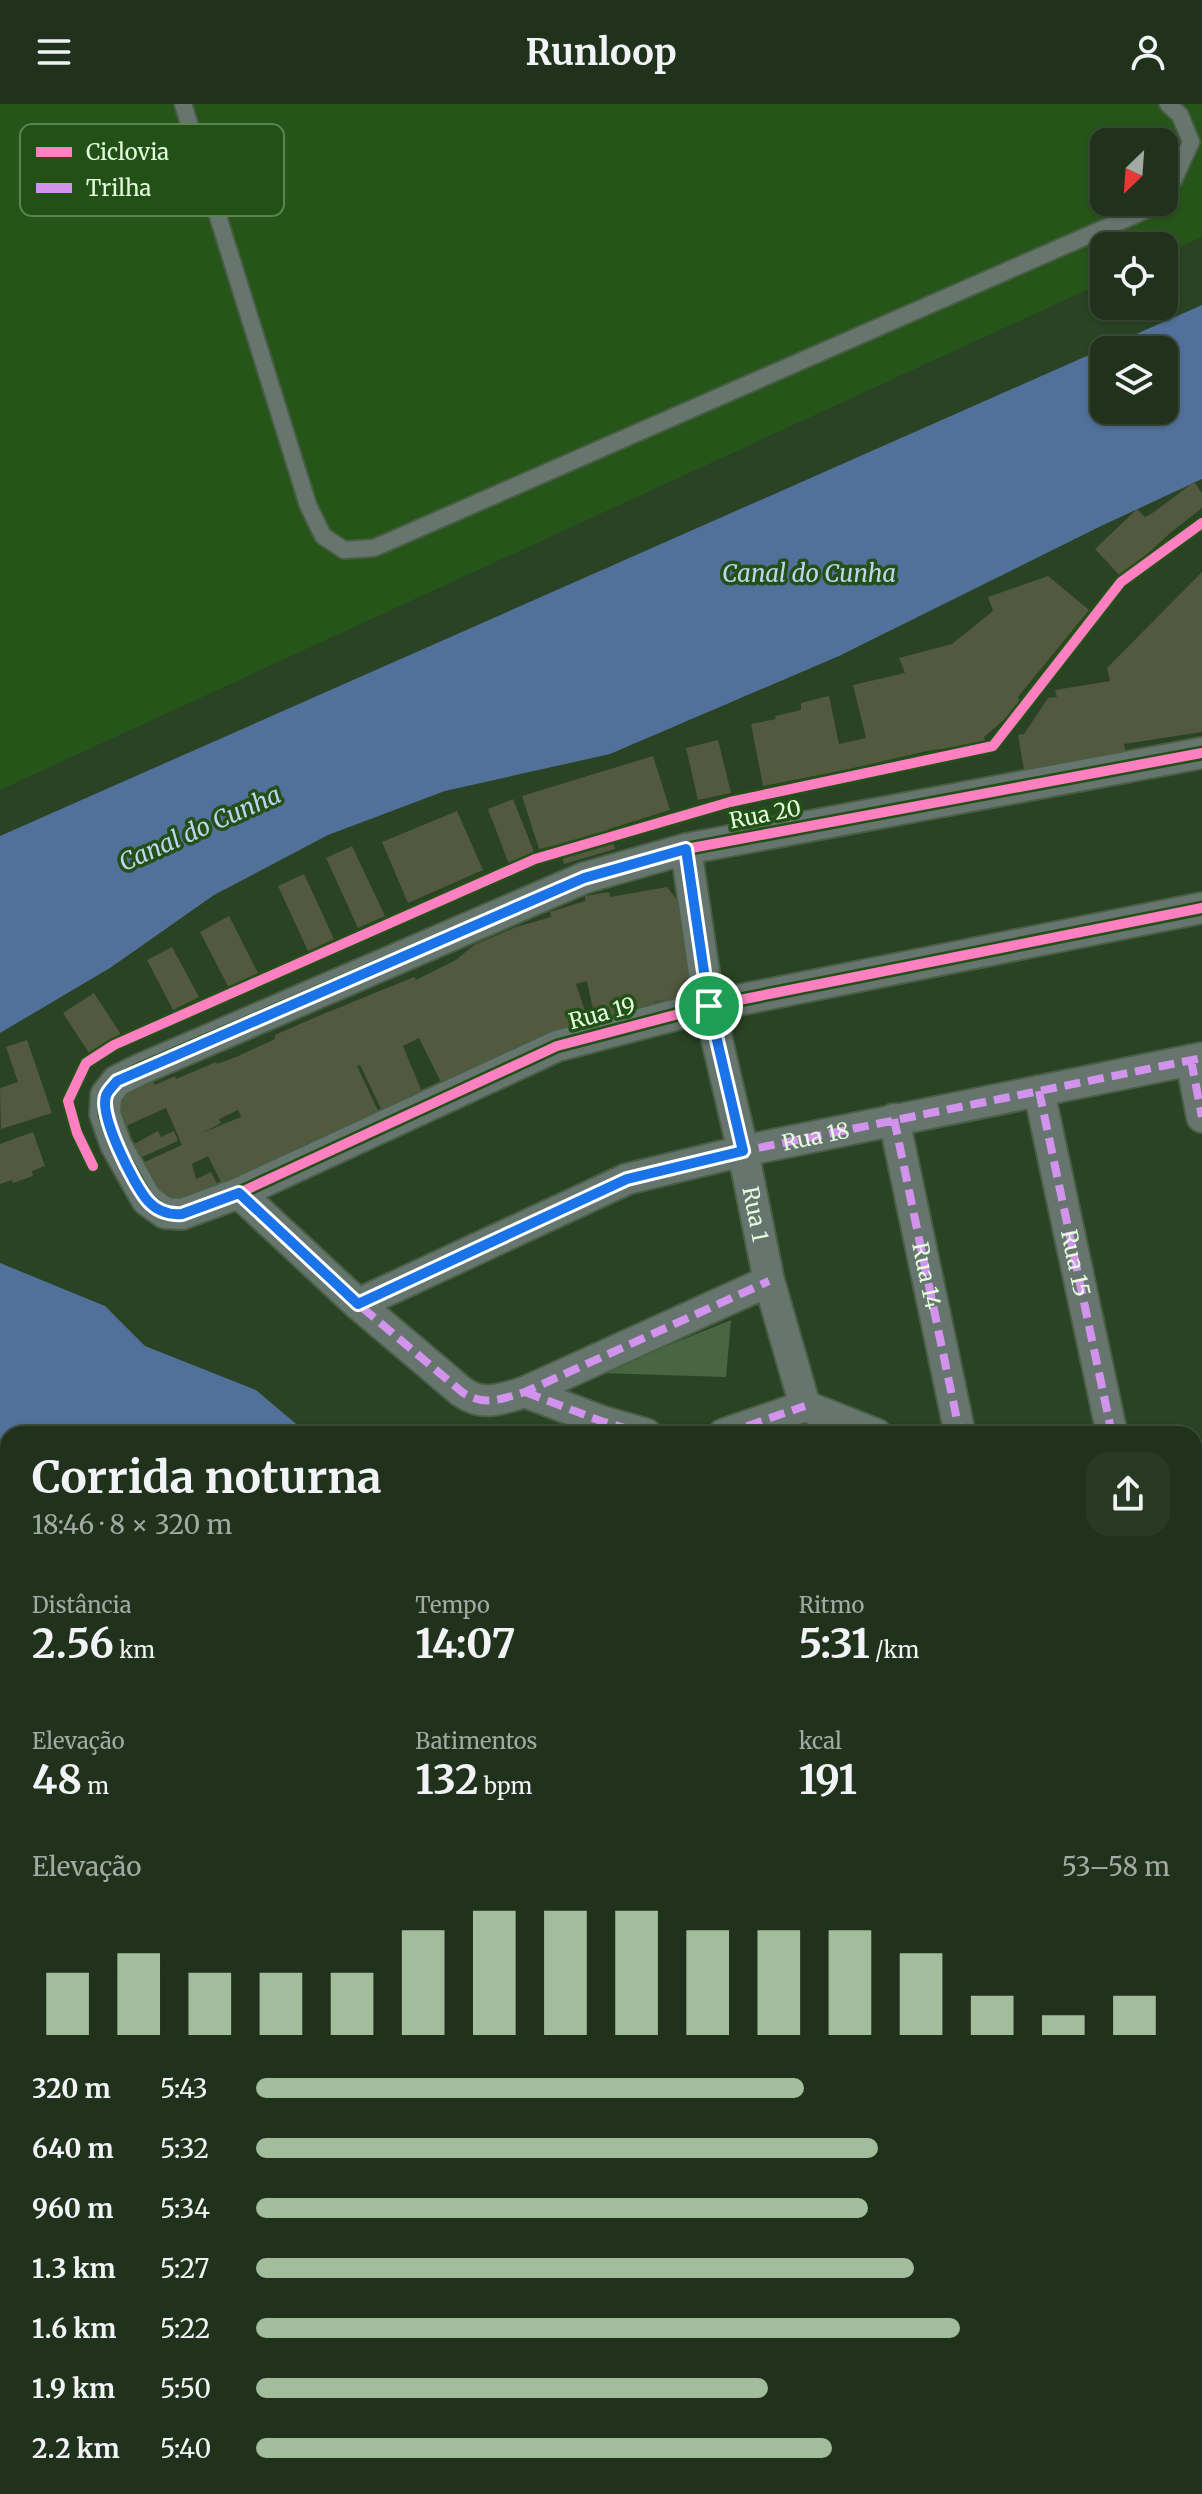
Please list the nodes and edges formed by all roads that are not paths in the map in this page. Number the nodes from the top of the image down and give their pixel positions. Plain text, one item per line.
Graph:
1 (183, 104) edge
2 (1178, 108) edge
3 (189, 124) edge
4 (1178, 170) edge
5 (218, 216) edge
6 (1132, 216) edge
7 (1202, 753) edge
8 (686, 849) junction
9 (1202, 908) edge
10 (709, 1006) junction
11 (1197, 1059) edge
12 (1039, 1091) junction
13 (1202, 1117) edge
14 (894, 1119) junction
15 (743, 1151) junction
16 (239, 1193) junction
17 (182, 1214) joint
18 (769, 1281) junction
19 (358, 1304) junction
20 (525, 1392) junction
21 (805, 1406) junction
22 (618, 1426) edge
23 (747, 1426) edge
24 (856, 1426) edge
25 (958, 1426) edge
26 (1110, 1426) edge

1 - 3 lane
2 - 4 lane
5 - 6 lane
7 - 8 street, Rua 20
8 - 10 street, Rua 1
8 - 17 street, Rua 20
9 - 10 street, Rua 19
10 - 15 street, Rua 1
10 - 16 street, Rua 19
11 - 12 street, Rua 18
11 - 13 street
12 - 14 street, Rua 18
12 - 26 street, Rua 15
14 - 15 street, Rua 18
14 - 25 street, Rua 14
15 - 18 street, Rua 1
15 - 19 street, Rua 18
16 - 17 street, Rua 19
16 - 19 street
18 - 20 street
18 - 21 street, Rua 1
19 - 20 street
20 - 22 street
21 - 23 street
21 - 24 street

